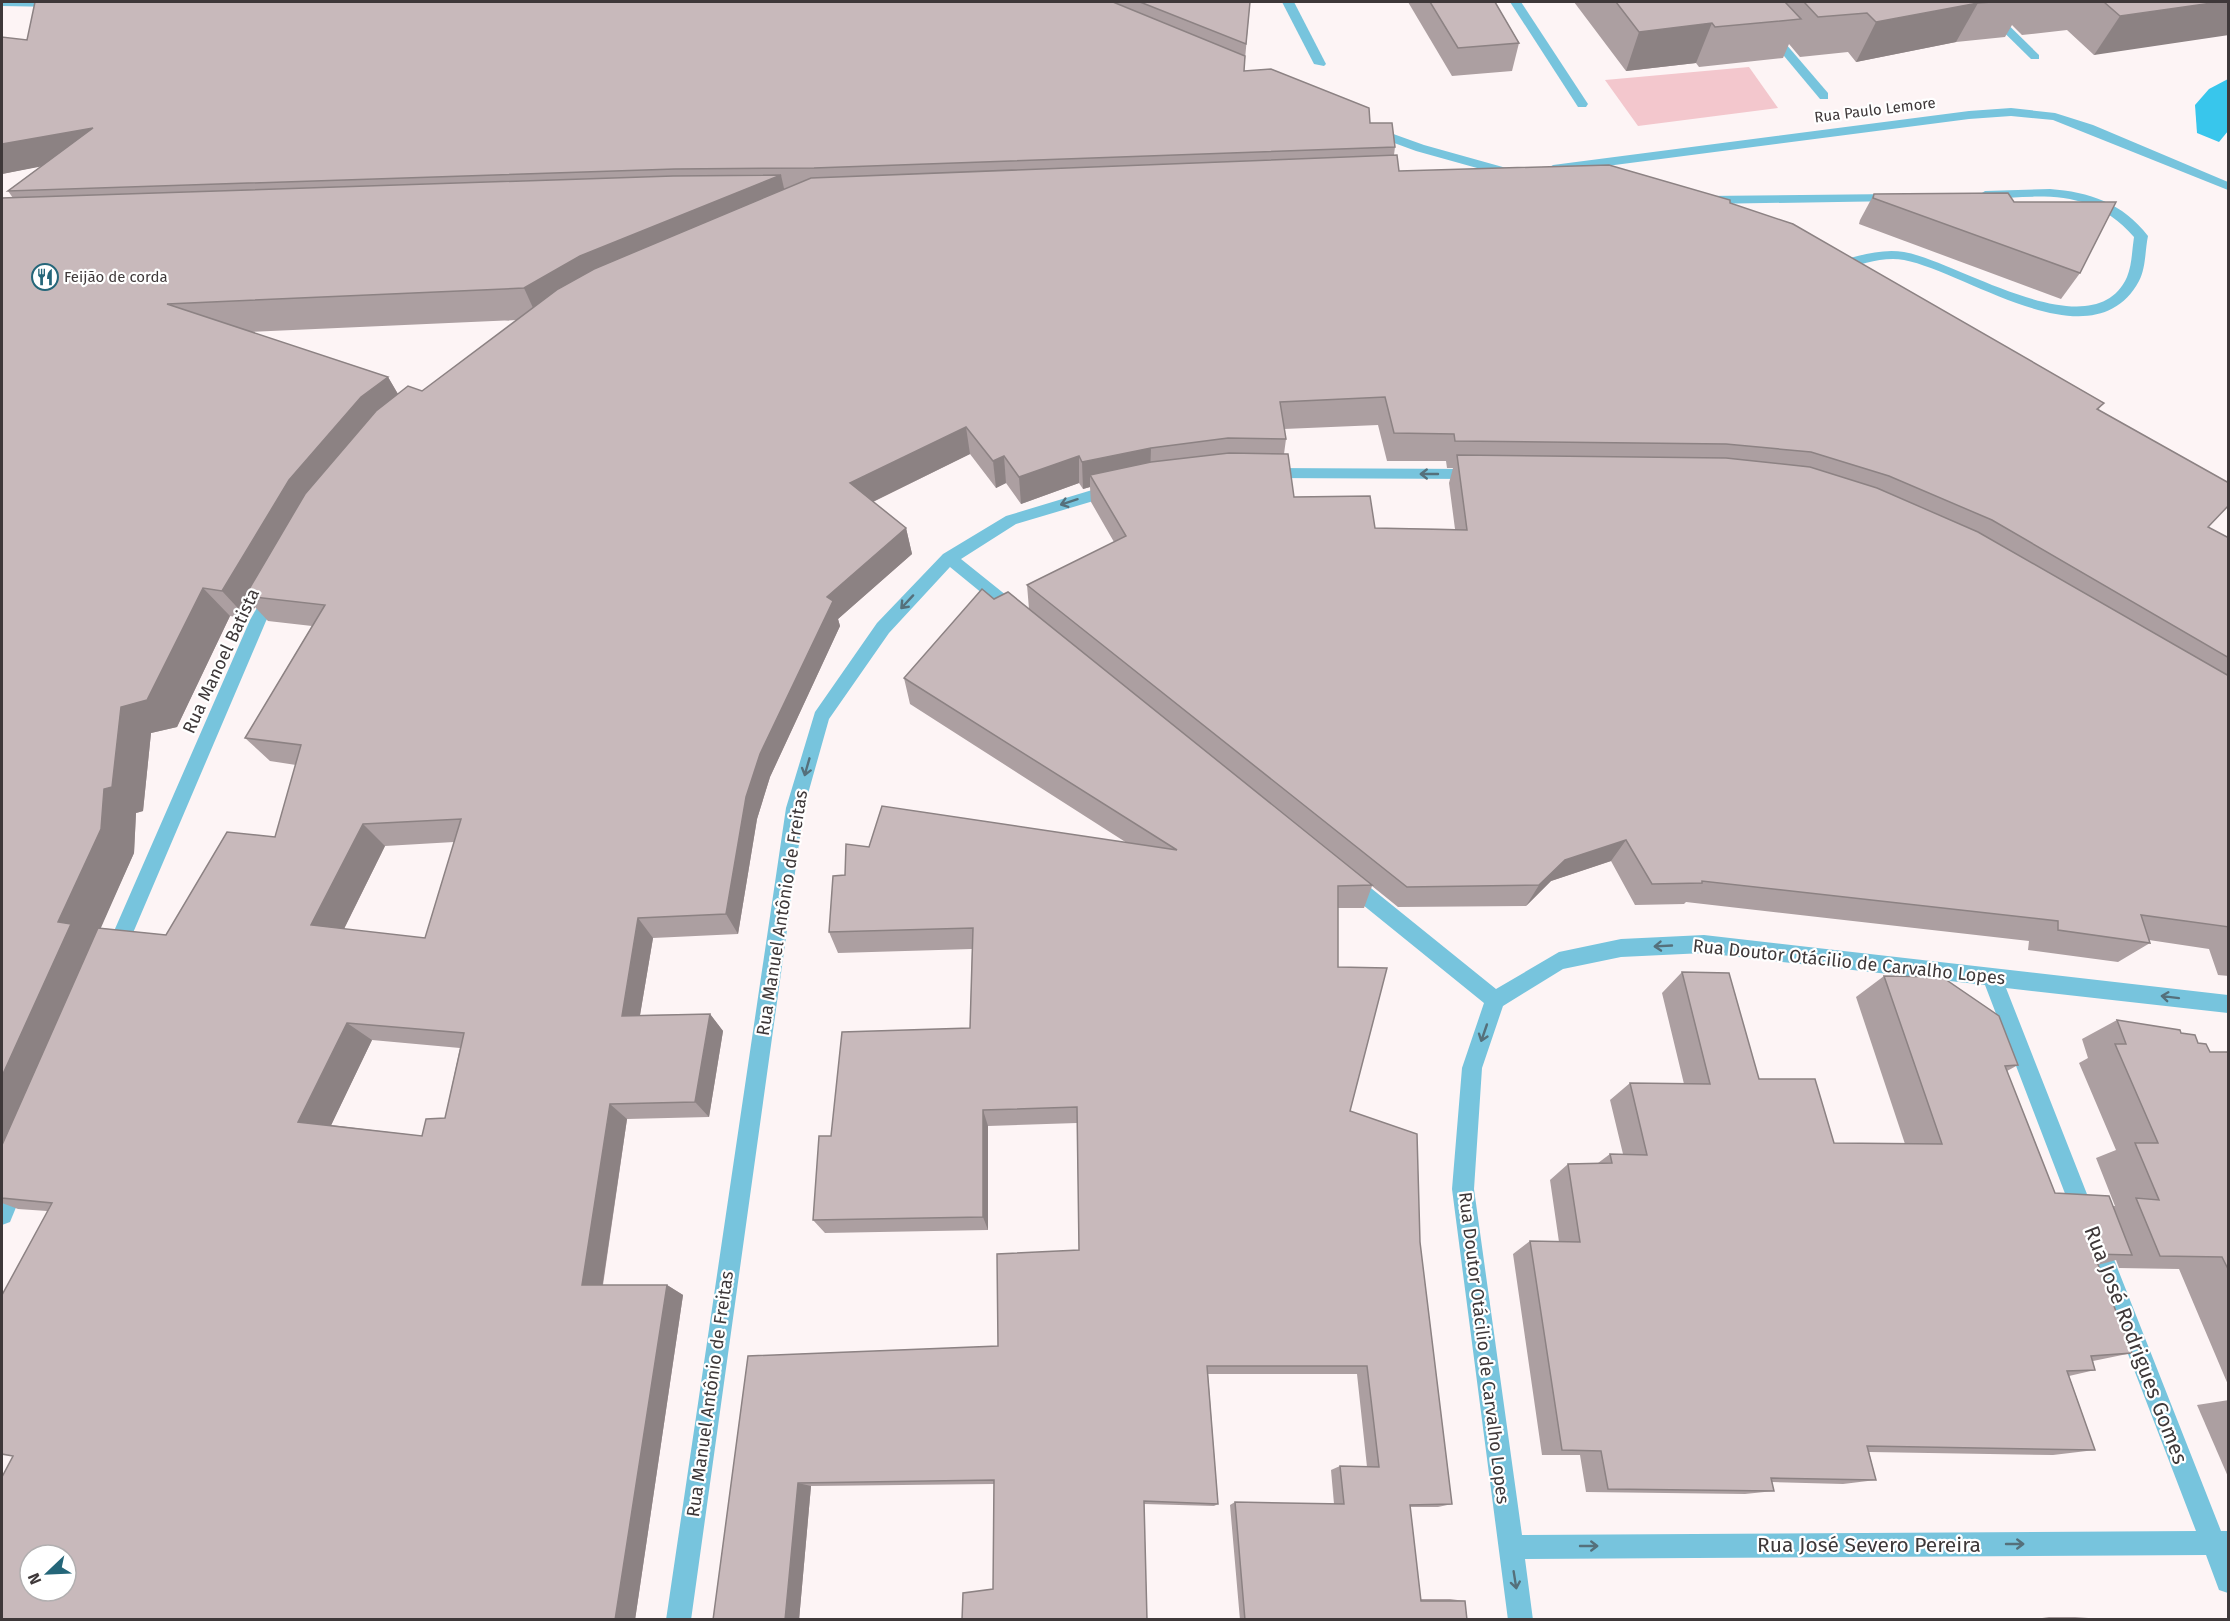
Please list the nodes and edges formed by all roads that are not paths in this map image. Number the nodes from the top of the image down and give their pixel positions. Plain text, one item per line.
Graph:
1 (1288, 2) edge
2 (1516, 2) edge
3 (1745, 2) edge
4 (1979, 2) edge
5 (2, 3) edge
6 (71, 4) edge
7 (2035, 57) dead end
8 (1320, 64) dead end
9 (1824, 96) dead end
10 (1582, 104) dead end
11 (1355, 123) edge
12 (1528, 175) junction
13 (1466, 176) edge
14 (1560, 182) edge
15 (2229, 186) edge
16 (1968, 196) edge
17 (1911, 197) edge
18 (1730, 215) edge
19 (1859, 274) edge
20 (1250, 473) edge
21 (1488, 474) edge
22 (1128, 486) edge
23 (949, 558) junction
24 (280, 582) edge
25 (1032, 625) edge
26 (1338, 873) edge
27 (106, 972) edge
28 (1991, 975) junction
29 (1495, 1000) junction
30 (2229, 1004) edge
31 (21, 1170) edge
32 (2, 1214) edge
33 (2221, 1542) edge
34 (1510, 1547) junction
35 (2229, 1581) edge
36 (678, 1620) edge
37 (1521, 1620) edge

1 - 8 street
2 - 10 street
3 - 9 street
4 - 7 street
5 - 6 street
11 - 12 street
12 - 13 street
12 - 14 street
12 - 15 street, Rua Paulo Lemore
16 - 19 street
17 - 18 street
21 -> 20 street
22 -> 23 street, Rua Manuel Antônio de Freitas
23 - 25 street
23 -> 36 street, Rua Manuel Antônio de Freitas
24 - 27 street, Rua Manoel Batista
26 - 29 street
28 -> 29 street, Rua Doutor Otácilio de Carvalho Lopes
30 -> 28 street, Rua Doutor Otácilio de Carvalho Lopes
28 - 33 street, Rua José Rodrigues Gomes
29 -> 34 street, Rua Doutor Otácilio de Carvalho Lopes
31 - 32 street
34 -> 33 street, Rua José Severo Pereira
33 - 35 street, Rua José Rodrigues Gomes
34 -> 37 street, Rua Doutor Otácilio de Carvalho Lopes

